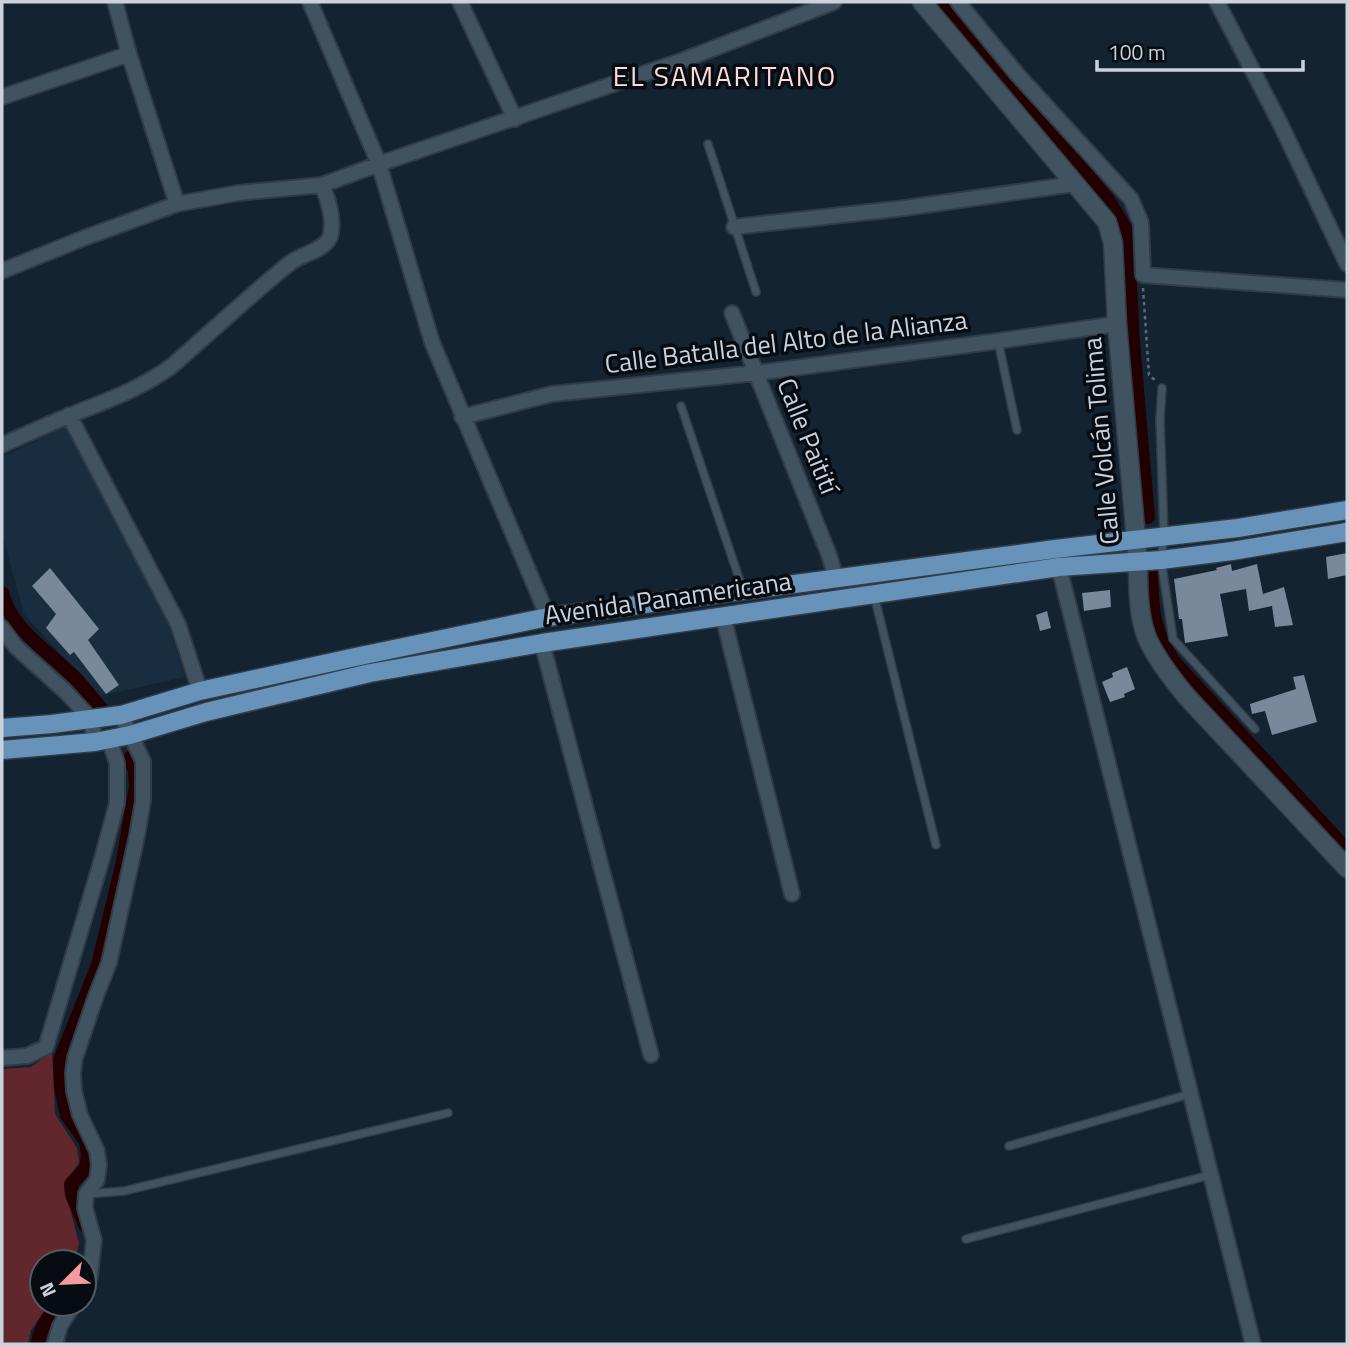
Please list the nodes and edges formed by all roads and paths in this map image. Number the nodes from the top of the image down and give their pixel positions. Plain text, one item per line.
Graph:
1 (115, 2) edge
2 (310, 2) edge
3 (460, 2) edge
4 (834, 2) edge
5 (922, 2) edge
6 (958, 2) edge
7 (1217, 2) edge
8 (129, 54) junction
9 (2, 97) edge
10 (515, 119) junction
11 (708, 144) dead end
12 (379, 164) junction
13 (1074, 184) junction
14 (322, 185) junction
15 (177, 204) junction
16 (734, 227) junction
17 (1347, 264) edge
18 (2, 271) edge
19 (1143, 275) junction
20 (1347, 290) edge
21 (756, 292) dead end
22 (732, 313) dead end
23 (1117, 324) junction
24 (998, 341) junction
25 (756, 373) junction
26 (1163, 388) joint
27 (681, 406) dead end
28 (69, 415) junction
29 (462, 417) junction
30 (1017, 429) dead end
31 (2, 444) edge
32 (1347, 510) edge
33 (1347, 531) edge
34 (1164, 536) junction
35 (1136, 539) junction
36 (1161, 561) junction
37 (1138, 562) junction
38 (1059, 567) junction
39 (836, 578) junction
40 (744, 591) junction
41 (874, 595) junction
42 (723, 616) junction
43 (548, 617) junction
44 (2, 628) edge
45 (542, 643) junction
46 (200, 691) junction
47 (121, 715) junction
48 (91, 719) junction
49 (2, 728) edge
50 (1255, 729) dead end
51 (130, 735) junction
52 (102, 741) junction
53 (2, 750) edge
54 (936, 845) dead end
55 (1347, 868) edge
56 (792, 894) dead end
57 (651, 1055) dead end
58 (2, 1058) edge
59 (1190, 1094) junction
60 (448, 1113) dead end
61 (1009, 1146) dead end
62 (1210, 1175) junction
63 (86, 1194) junction
64 (966, 1239) dead end
65 (93, 1248) edge
66 (65, 1318) edge
67 (55, 1344) edge
68 (1253, 1344) edge

1 - 8 street
2 - 12 street
3 - 10 street
4 - 10 street
5 - 13 street, Calle Volcán Tolima
6 - 19 street
7 - 17 street
8 - 9 street
8 - 15 street
10 - 12 street
11 - 16 lane
12 - 14 street
12 - 29 street
13 - 16 street
13 - 23 street, Calle Volcán Tolima
14 - 15 street
14 - 28 street
15 - 18 street
16 - 21 lane
19 - 20 street
19 - 26 path, Calle Volcán Tolima
22 - 25 street, Calle Paitití
23 - 24 street, Calle Batalla del Alto de la Alianza
23 - 35 street, Calle Volcán Tolima
24 - 25 street, Calle Batalla del Alto de la Alianza
24 - 30 lane
25 - 29 street, Calle Batalla del Alto de la Alianza
25 - 39 street, Calle Paitití
26 - 34 lane, Calle Volcán Tolima
27 - 40 lane
28 - 31 street
28 - 46 street
29 - 43 street
32 - 34 main road, Avenida Panamericana
33 - 36 main road, Avenida Panamericana
34 - 35 main road, Avenida Panamericana
34 - 36 lane, Calle Volcán Tolima
35 - 37 street, Calle Volcán Tolima
35 - 39 main road, Avenida Panamericana
36 - 37 main road, Avenida Panamericana
36 - 50 lane, Calle Volcán Tolima
37 - 38 main road, Avenida Panamericana
37 - 55 street, Calle Volcán Tolima
38 - 41 main road, Avenida Panamericana
38 - 59 street
39 - 40 main road, Avenida Panamericana
40 - 43 main road, Avenida Panamericana
41 - 42 main road, Avenida Panamericana
41 - 54 lane
42 - 45 main road, Avenida Panamericana
42 - 56 street
43 - 46 main road, Avenida Panamericana
44 - 48 street
45 - 51 main road, Avenida Panamericana
45 - 57 street
46 - 47 main road, Avenida Panamericana
47 - 48 main road, Avenida Panamericana
47 - 51 street
48 - 49 main road, Avenida Panamericana
48 - 52 street
51 - 52 main road, Avenida Panamericana
51 - 63 street
52 - 53 main road, Avenida Panamericana
52 - 58 street
59 - 61 lane
59 - 62 street
60 - 63 lane
62 - 64 lane
62 - 68 street
63 - 65 street
66 - 67 street

